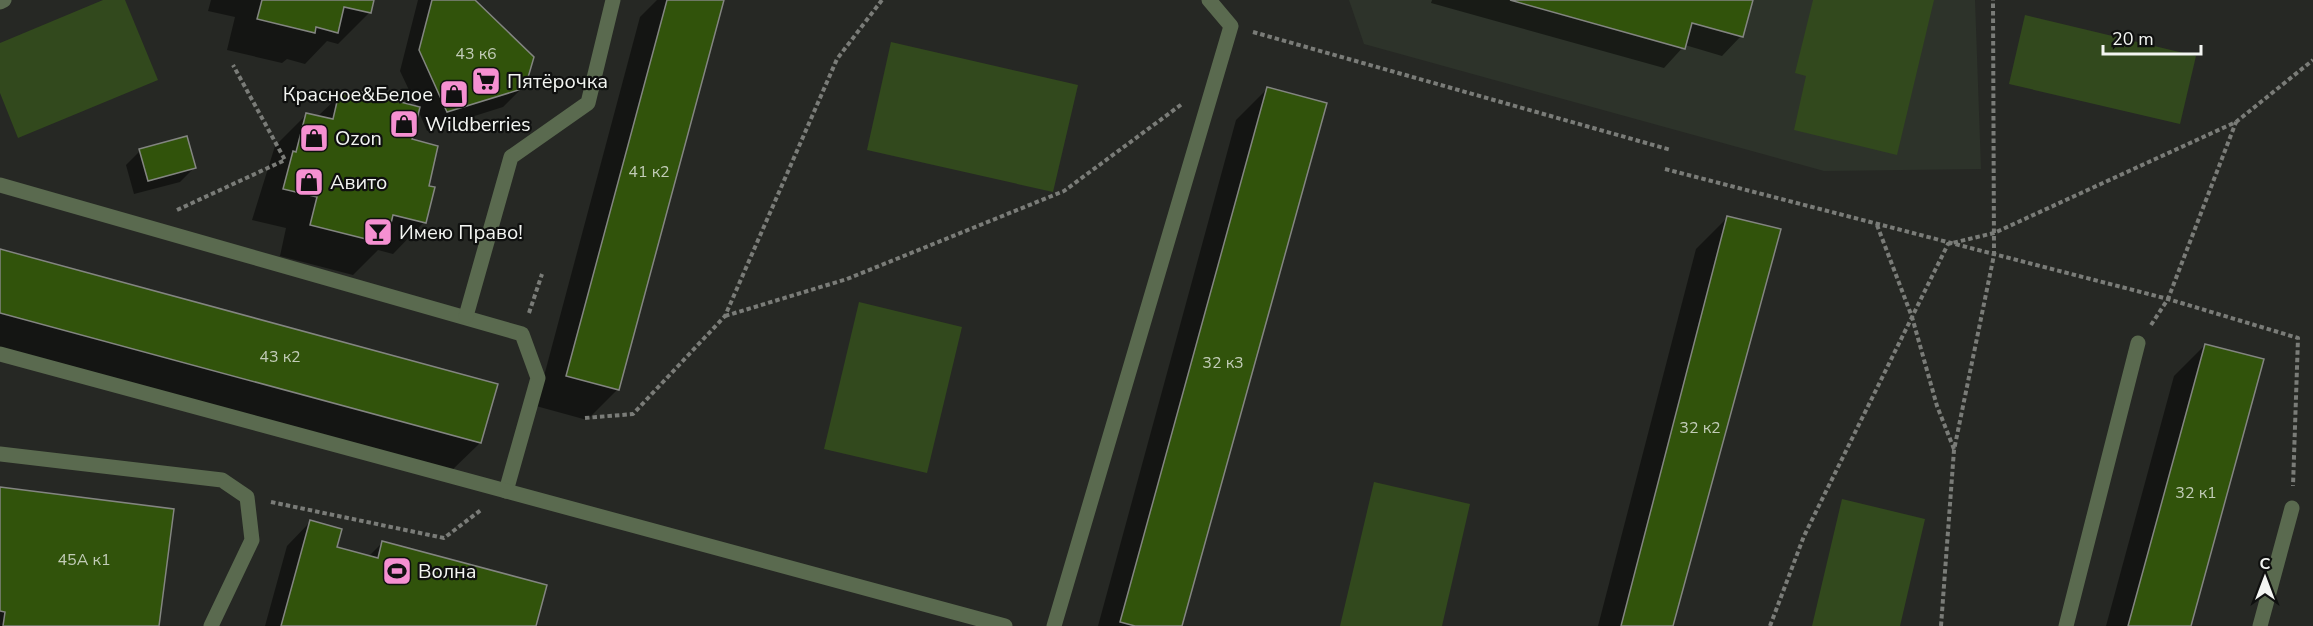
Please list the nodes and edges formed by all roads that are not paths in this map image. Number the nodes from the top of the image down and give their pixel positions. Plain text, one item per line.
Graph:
1 (4, 0) edge
2 (612, 0) edge
3 (1209, 0) edge
4 (0, 2) edge
5 (0, 184) edge
6 (466, 316) junction
7 (2138, 343) road end
8 (0, 354) edge
9 (0, 453) edge
10 (506, 491) junction
11 (2292, 508) road end
12 (211, 626) edge
13 (1005, 626) edge
14 (1054, 626) edge
15 (2066, 626) edge
16 (2260, 626) edge

1 - 4 street
2 - 6 street
3 - 14 street
5 - 6 street
6 - 10 street
7 - 15 street
8 - 10 street
9 - 12 street
10 - 13 street
11 - 16 street

